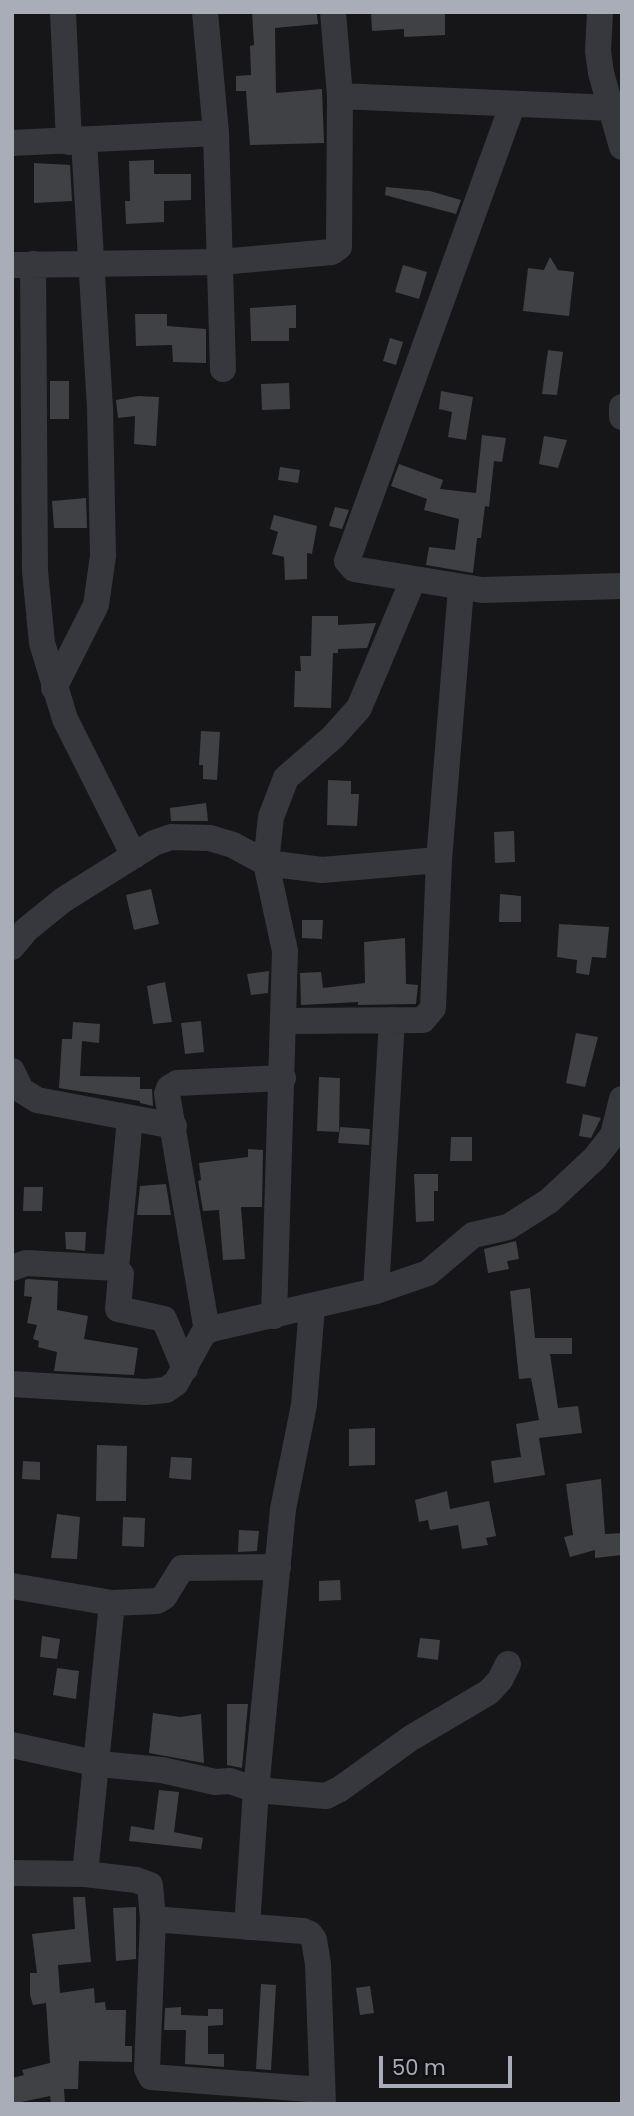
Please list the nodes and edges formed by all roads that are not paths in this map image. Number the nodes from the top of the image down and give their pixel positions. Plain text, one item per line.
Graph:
1 (63, 12) edge
2 (205, 12) edge
3 (333, 12) edge
4 (600, 12) edge
5 (610, 53) edge
6 (340, 96) junction
7 (512, 106) junction
8 (612, 108) junction
9 (216, 133) junction
10 (76, 141) junction
11 (12, 143) edge
12 (622, 147) edge
13 (221, 262) junction
14 (23, 264) edge
15 (90, 265) junction
16 (223, 369) dead end
17 (622, 407) edge
18 (622, 418) edge
19 (413, 580) junction
20 (622, 586) edge
21 (461, 588) junction
22 (54, 688) junction
23 (134, 856) junction
24 (439, 860) junction
25 (266, 863) junction
26 (13, 943) edge
27 (392, 1020) junction
28 (285, 1021) junction
29 (12, 1071) edge
30 (283, 1078) junction
31 (622, 1099) edge
32 (130, 1119) junction
33 (174, 1126) junction
34 (12, 1268) edge
35 (116, 1268) junction
36 (376, 1291) junction
37 (313, 1307) junction
38 (274, 1317) junction
39 (207, 1331) junction
40 (185, 1368) junction
41 (12, 1384) edge
42 (278, 1567) junction
43 (12, 1586) edge
44 (112, 1603) junction
45 (508, 1664) dead end
46 (12, 1745) edge
47 (99, 1764) junction
48 (256, 1790) junction
49 (12, 1873) edge
50 (85, 1874) junction
51 (153, 1919) junction
52 (247, 1927) junction
53 (322, 2097) edge

1 - 10 street
2 - 9 street
3 - 6 street
4 - 5 street
5 - 8 street
6 - 7 street
6 - 13 street
7 - 8 street
7 - 19 street
8 - 12 street
9 - 10 street
9 - 13 street
10 - 11 street
10 - 15 street
13 - 15 street
13 - 16 street
14 - 15 street
14 - 22 street
15 - 22 street
17 - 18 street
19 - 21 street
19 - 25 street
20 - 21 street
21 - 24 street
22 - 23 street
23 - 25 street
23 - 26 street
24 - 25 street
24 - 27 street
25 - 28 street
27 - 28 street
27 - 36 street
28 - 30 street
29 - 32 street
30 - 33 street
30 - 38 street
31 - 36 street
32 - 33 street
32 - 35 street
33 - 39 street
34 - 35 street
35 - 40 street
36 - 37 street
37 - 38 street
37 - 42 street
38 - 39 street
39 - 40 street
40 - 41 street
42 - 44 street
42 - 48 street
43 - 44 street
44 - 47 street
45 - 48 street
46 - 47 street
47 - 48 street
47 - 50 street
48 - 52 street
49 - 50 street
50 - 51 street
51 - 52 street
51 - 53 street
52 - 53 street

